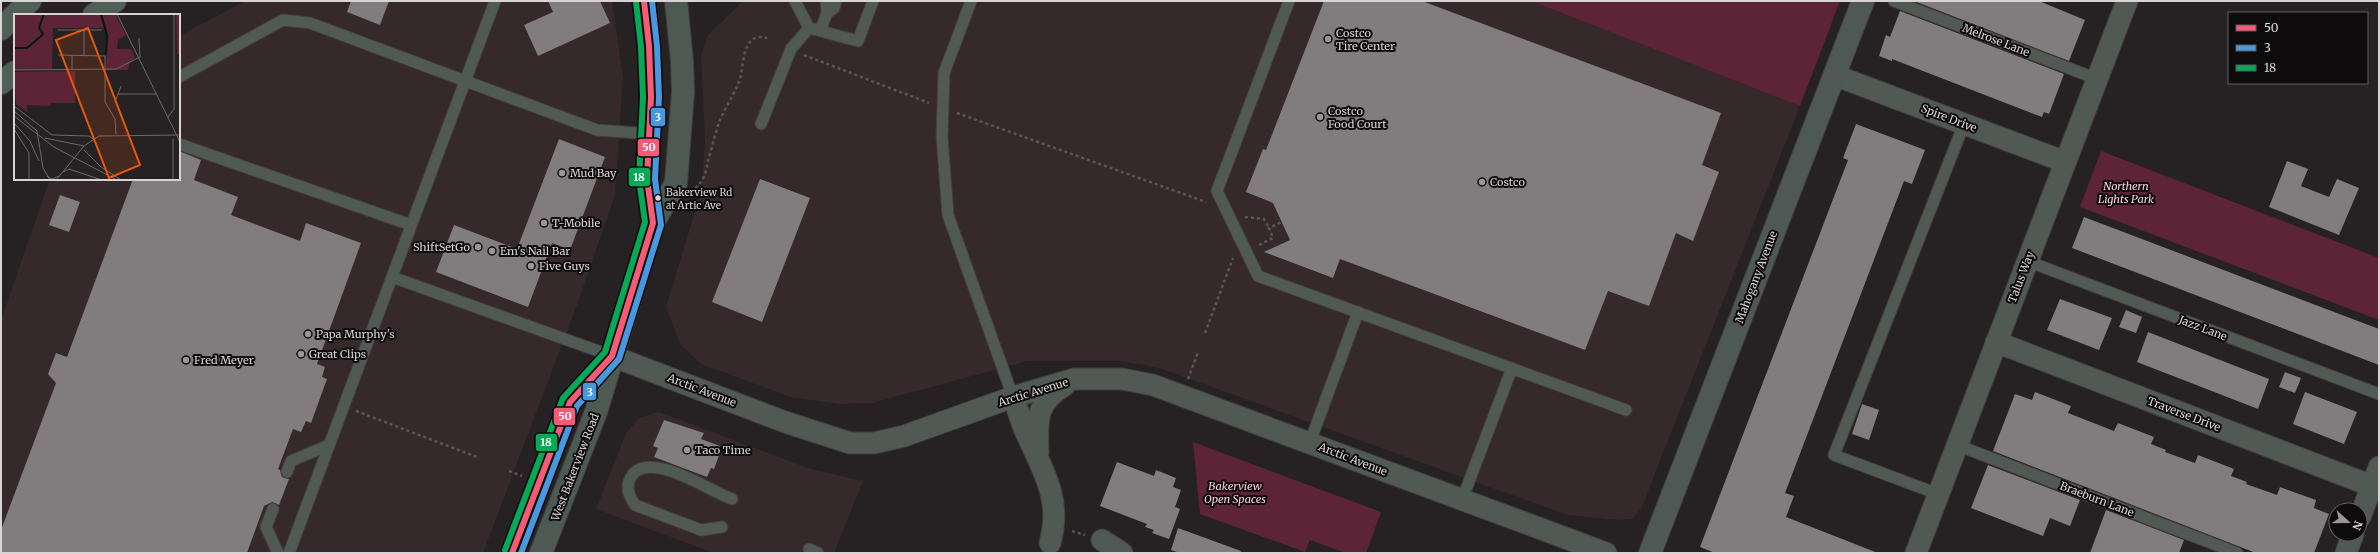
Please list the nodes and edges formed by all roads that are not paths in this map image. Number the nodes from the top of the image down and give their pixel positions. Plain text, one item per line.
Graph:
1 (30, 1) edge
2 (115, 1) edge
3 (495, 1) edge
4 (644, 1) edge
5 (676, 1) edge
6 (795, 1) edge
7 (826, 1) edge
8 (836, 1) edge
9 (873, 1) edge
10 (971, 1) edge
11 (1289, 1) edge
12 (1863, 1) edge
13 (1894, 1) edge
14 (2127, 1) edge
15 (827, 13) junction
16 (16, 14) edge
17 (96, 14) edge
18 (14, 16) edge
19 (1, 29) edge
20 (815, 29) junction
21 (14, 73) edge
22 (1834, 75) junction
23 (180, 76) edge
24 (2097, 79) junction
25 (465, 81) junction
26 (1, 83) edge
27 (761, 124) dead end
28 (1964, 124) junction
29 (650, 134) junction
30 (180, 144) edge
31 (2065, 162) junction
32 (653, 223) junction
33 (411, 225) junction
34 (2027, 261) junction
35 (392, 277) junction
36 (1358, 312) junction
37 (1996, 342) junction
38 (612, 356) junction
39 (1512, 368) junction
40 (1074, 379) junction
41 (2379, 394) edge
42 (1013, 397) junction
43 (1626, 410) dead end
44 (1310, 442) junction
45 (1957, 444) junction
46 (329, 445) junction
47 (1038, 457) junction
48 (287, 472) dead end
49 (2375, 476) edge
50 (1938, 494) junction
51 (732, 499) dead end
52 (1462, 500) junction
53 (2365, 502) edge
54 (273, 509) dead end
55 (722, 527) dead end
56 (1050, 540) edge
57 (1102, 540) road end
58 (2350, 542) edge
59 (278, 553) edge
60 (289, 553) edge
61 (512, 553) edge
62 (541, 553) edge
63 (1122, 553) edge
64 (1606, 553) edge
65 (1650, 553) edge
66 (1916, 553) edge
67 (2237, 553) edge
68 (2346, 553) edge

1 - 16 highway
2 - 17 highway
3 - 25 lane
4 - 29 main road, West Bakerview Road
5 - 32 main road, West Bakerview Road
6 - 20 lane
7 - 15 lane
8 - 15 lane
9 - 20 lane
10 - 42 lane
11 - 36 lane
12 - 22 street, Mahogany Avenue
13 - 24 lane, Melrose Lane
14 - 24 street, Talus Way
15 - 20 lane
18 - 19 highway
20 - 27 lane
21 - 26 highway
22 - 28 street, Spire Drive
22 - 65 street, Mahogany Avenue
23 - 25 lane
24 - 31 street, Talus Way
25 - 29 lane
25 - 33 lane
28 - 31 street, Spire Drive
28 - 50 lane
29 - 32 main road, West Bakerview Road
30 - 33 lane
31 - 34 street, Talus Way
32 - 38 main road, West Bakerview Road
33 - 35 lane
34 - 37 street, Talus Way
34 - 41 lane, Jazz Lane
35 - 38 lane, Arctic Avenue
35 - 46 lane
36 - 39 lane
36 - 44 lane
37 - 45 street, Talus Way
37 - 49 street, Traverse Drive
38 - 42 street, Arctic Avenue
38 - 61 main road, West Bakerview Road
38 - 62 main road, West Bakerview Road
39 - 43 lane
39 - 52 lane
40 - 42 street, Arctic Avenue
40 - 44 street, Arctic Avenue
40 - 47 street
42 - 47 street
44 - 52 street, Arctic Avenue
45 - 50 street, Talus Way
45 - 67 lane, Braeburn Lane
46 - 48 lane
46 - 60 lane
47 - 56 street
49 - 53 street
50 - 66 street, Talus Way
51 - 55 lane
52 - 64 street, Arctic Avenue
54 - 59 lane
57 - 63 street
58 - 68 street

